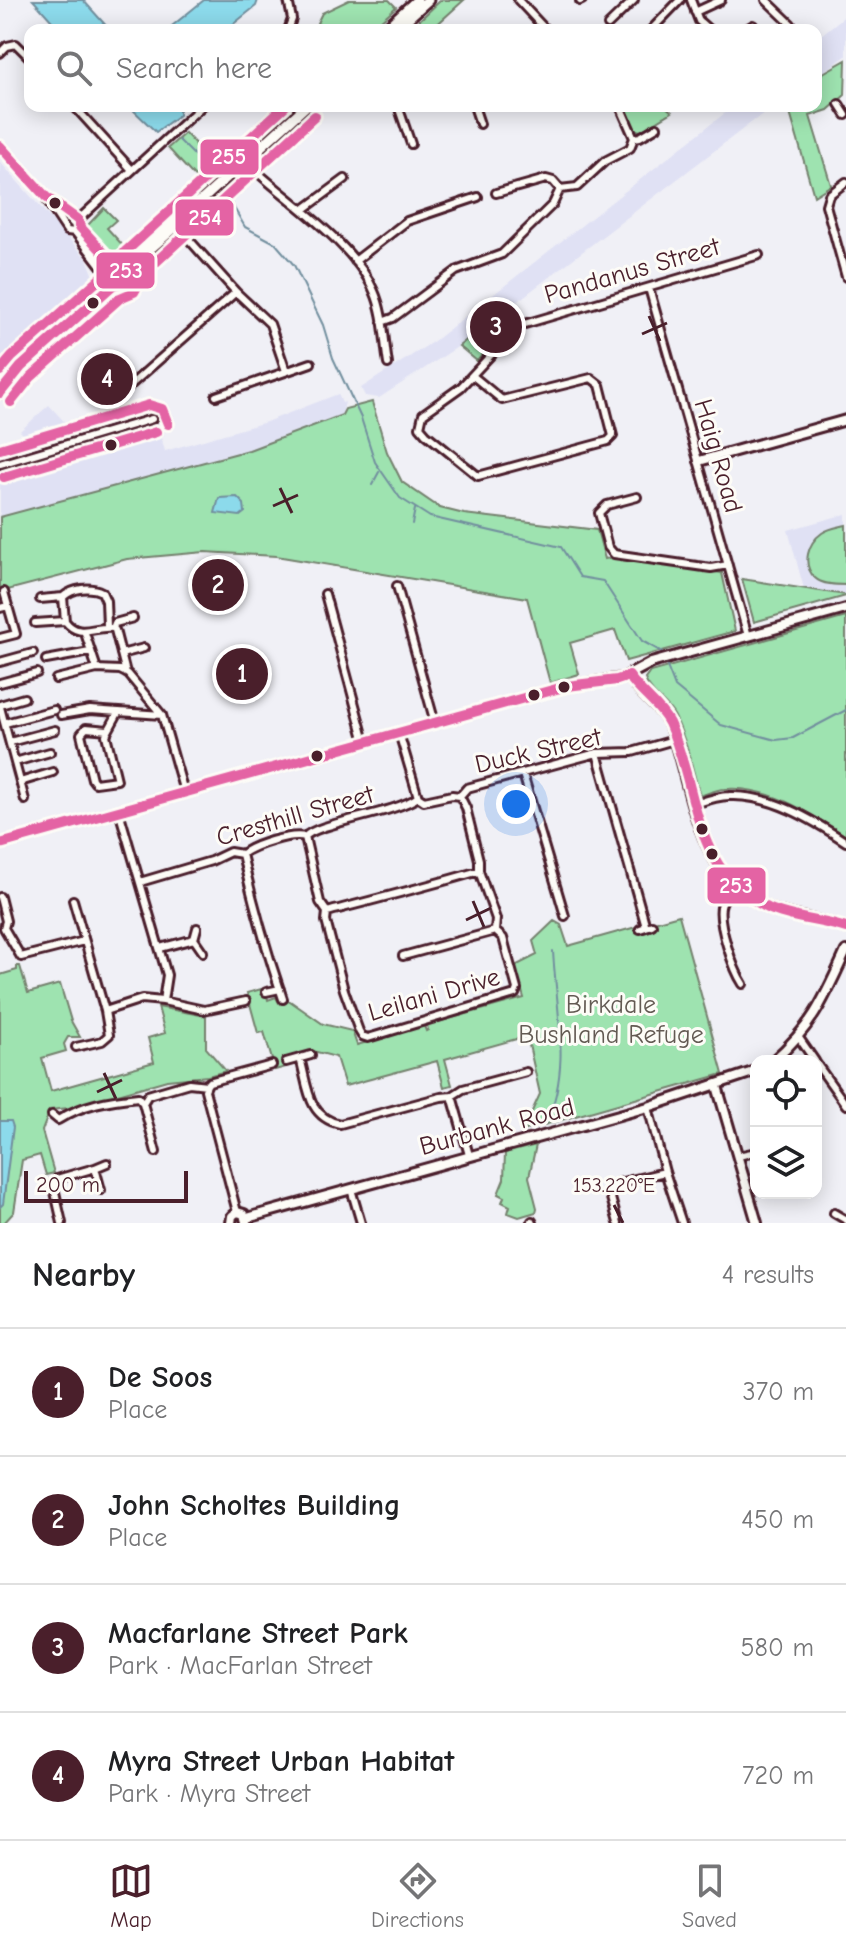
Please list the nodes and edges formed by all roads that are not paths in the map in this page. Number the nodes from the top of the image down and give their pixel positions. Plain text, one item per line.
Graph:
1 (288, 0) edge
2 (417, 0) edge
3 (428, 0) edge
4 (518, 0) edge
5 (634, 0) edge
6 (680, 0) edge
7 (691, 0) edge
8 (721, 0) edge
9 (766, 0) edge
10 (695, 12) junction
11 (290, 24) edge
12 (391, 24) edge
13 (402, 24) edge
14 (540, 24) edge
15 (609, 24) edge
16 (657, 24) edge
17 (702, 24) edge
18 (791, 24) dead end
19 (24, 52) edge
20 (0, 53) edge
21 (839, 104) dead end
22 (79, 112) edge
23 (195, 112) edge
24 (299, 112) edge
25 (400, 112) edge
26 (476, 112) edge
27 (623, 112) edge
28 (846, 115) edge
29 (480, 124) dead end
30 (657, 127) dead end
31 (634, 138) junction
32 (411, 144) dead end
33 (0, 146) edge
34 (245, 161) junction
35 (132, 170) junction
36 (345, 179) dead end
37 (846, 182) edge
38 (560, 189) junction
39 (41, 191) junction
40 (496, 193) dead end
41 (478, 197) dead end
42 (303, 210) junction
43 (65, 224) junction
44 (76, 224) junction
45 (175, 224) junction
46 (759, 255) dead end
47 (355, 261) junction
48 (116, 263) junction
49 (127, 272) junction
50 (846, 277) edge
51 (108, 278) junction
52 (649, 288) junction
53 (236, 292) junction
54 (382, 322) junction
55 (311, 363) dead end
56 (388, 364) dead end
57 (21, 367) junction
58 (286, 371) junction
59 (473, 376) junction
60 (0, 380) edge
61 (125, 390) dead end
62 (0, 393) edge
63 (216, 396) dead end
64 (152, 419) dead end
65 (846, 420) edge
66 (699, 461) junction
67 (0, 464) edge
68 (637, 497) dead end
69 (728, 565) junction
70 (397, 586) dead end
71 (4, 592) dead end
72 (325, 594) dead end
73 (63, 597) junction
74 (40, 599) dead end
75 (4, 607) edge
76 (846, 609) edge
77 (133, 618) dead end
78 (65, 621) junction
79 (35, 623) dead end
80 (110, 627) junction
81 (85, 633) junction
82 (748, 636) junction
83 (0, 638) edge
84 (144, 648) dead end
85 (90, 652) junction
86 (33, 653) dead end
87 (121, 654) junction
88 (46, 660) dead end
89 (0, 662) edge
90 (97, 669) junction
91 (37, 673) dead end
92 (126, 673) junction
93 (629, 676) junction
94 (56, 679) dead end
95 (0, 683) edge
96 (24, 698) dead end
97 (0, 706) edge
98 (54, 710) dead end
99 (118, 713) junction
100 (61, 715) dead end
101 (162, 715) junction
102 (5, 723) junction
103 (435, 723) junction
104 (55, 730) dead end
105 (108, 730) junction
106 (399, 733) junction
107 (674, 740) junction
108 (365, 742) junction
109 (10, 744) junction
110 (0, 748) edge
111 (50, 752) dead end
112 (597, 753) junction
113 (15, 762) junction
114 (53, 772) dead end
115 (523, 774) junction
116 (20, 782) junction
117 (184, 792) junction
118 (460, 796) junction
119 (418, 797) junction
120 (25, 800) dead end
121 (692, 805) junction
122 (119, 811) junction
123 (305, 837) junction
124 (846, 842) edge
125 (0, 844) edge
126 (242, 854) junction
127 (479, 871) junction
128 (140, 882) junction
129 (734, 885) junction
130 (0, 897) edge
131 (73, 900) dead end
132 (327, 912) junction
133 (565, 916) dead end
134 (646, 927) dead end
135 (197, 928) dead end
136 (846, 928) edge
137 (2, 929) edge
138 (495, 931) junction
139 (194, 939) junction
140 (84, 941) junction
141 (160, 948) junction
142 (846, 951) edge
143 (203, 952) dead end
144 (403, 956) dead end
145 (743, 984) dead end
146 (280, 989) junction
147 (266, 992) dead end
148 (283, 999) dead end
149 (163, 1001) junction
150 (246, 1001) dead end
151 (105, 1011) junction
152 (799, 1038) junction
153 (76, 1047) dead end
154 (311, 1055) dead end
155 (780, 1055) edge
156 (811, 1055) edge
157 (300, 1058) junction
158 (286, 1062) dead end
159 (272, 1065) dead end
160 (822, 1071) edge
161 (526, 1072) dead end
162 (750, 1073) edge
163 (207, 1085) junction
164 (717, 1086) junction
165 (452, 1096) junction
166 (143, 1103) junction
167 (846, 1105) edge
168 (648, 1107) junction
169 (57, 1121) dead end
170 (156, 1152) dead end
171 (750, 1153) edge
172 (469, 1155) junction
173 (738, 1156) junction
174 (107, 1163) dead end
175 (95, 1168) junction
176 (665, 1172) junction
177 (351, 1189) junction
178 (101, 1190) dead end
179 (237, 1212) junction
180 (834, 1213) dead end
181 (246, 1220) edge
182 (846, 1220) edge
183 (228, 1222) edge
184 (62, 1223) edge
185 (361, 1223) edge
186 (618, 1223) edge
187 (682, 1223) edge
188 (757, 1223) edge

1 - 11 street
2 - 12 main road
3 - 13 main road
4 - 14 street
5 - 15 street
6 - 16 street
7 - 10 street
8 - 10 street
9 - 18 street
10 - 17 street
19 - 20 street
21 - 28 street
22 - 35 street
23 - 35 street
24 - 34 main road
25 - 32 street
26 - 29 street
27 - 31 street
30 - 31 street
31 - 38 street
33 - 39 street
34 - 42 street
34 - 45 main road
35 - 44 street
36 - 42 street
37 - 50 street
38 - 40 street
38 - 54 street
39 - 43 street
39 - 44 street
41 - 47 street
42 - 47 street
43 - 44 street
43 - 44 street
44 - 48 street
44 - 51 street
45 - 48 main road
45 - 49 main road
45 - 53 street
46 - 52 street, Pandanus Street
47 - 54 street
48 - 49 main road
48 - 51 main road
49 - 51 main road
51 - 57 main road
52 - 59 street, Pandanus Street
52 - 66 street, Haig Road
53 - 58 street
53 - 61 street
54 - 56 street
55 - 58 street
57 - 60 main road
57 - 62 main road
58 - 63 street
59 - 59 street
64 - 67 street
65 - 66 street
66 - 69 street, Haig Road
68 - 69 street
69 - 82 street, Haig Road
70 - 103 street
71 - 75 street
72 - 108 street
73 - 74 street
73 - 78 street
73 - 80 street
75 - 83 street
76 - 82 street
77 - 80 street
78 - 79 street
78 - 81 street
80 - 81 street
80 - 87 street
81 - 85 street
82 - 93 street
84 - 87 street
85 - 88 street
85 - 90 street
86 - 89 street
87 - 92 street
90 - 92 street
90 - 94 street
91 - 95 street
92 - 101 street
93 - 103 street
93 - 107 street
96 - 97 street
97 - 102 street
98 - 102 street
99 - 100 street
99 - 101 street
99 - 105 street
101 - 117 street
102 - 109 street
103 - 106 street
104 - 109 street
105 - 105 street
106 - 108 street
106 - 119 street
107 - 112 street, Duck Street
107 - 121 street
108 - 117 street
109 - 110 street
109 - 113 street
111 - 113 street
112 - 115 street, Duck Street
112 - 134 street
113 - 116 street
114 - 116 street
115 - 118 street, Duck Street
115 - 133 street
116 - 120 street
117 - 122 street
118 - 119 street, Cresthill Street
118 - 127 street, Leilani Drive
119 - 123 street, Cresthill Street
121 - 124 street
121 - 129 street
122 - 125 street
122 - 128 street
123 - 126 street, Cresthill Street
123 - 132 street, Leilani Drive
126 - 128 street, Cresthill Street
126 - 146 street
127 - 132 street
127 - 138 street, Leilani Drive
128 - 141 street
129 - 136 street
129 - 145 street
130 - 137 street
131 - 140 street
132 - 138 street, Leilani Drive
135 - 139 street
137 - 140 street
138 - 144 street
139 - 141 street
139 - 143 street
140 - 151 street
141 - 149 street
142 - 152 street
146 - 147 street
146 - 148 street
149 - 150 street
149 - 151 street
151 - 153 street
152 - 155 street
152 - 156 street
154 - 157 street
157 - 158 street
157 - 165 street
159 - 163 street
160 - 167 street
161 - 165 street
162 - 164 street, Burbank Road
163 - 166 street
163 - 179 street
164 - 168 street, Burbank Road
164 - 173 street
165 - 172 street
166 - 169 street
166 - 170 street
168 - 172 street, Burbank Road
168 - 176 street
171 - 173 street
172 - 177 street, Burbank Road
173 - 188 street
174 - 175 street
175 - 178 street
175 - 184 street
176 - 186 street
176 - 187 street
177 - 181 street, Burbank Road
177 - 185 street
179 - 181 street
179 - 183 street
180 - 182 street

